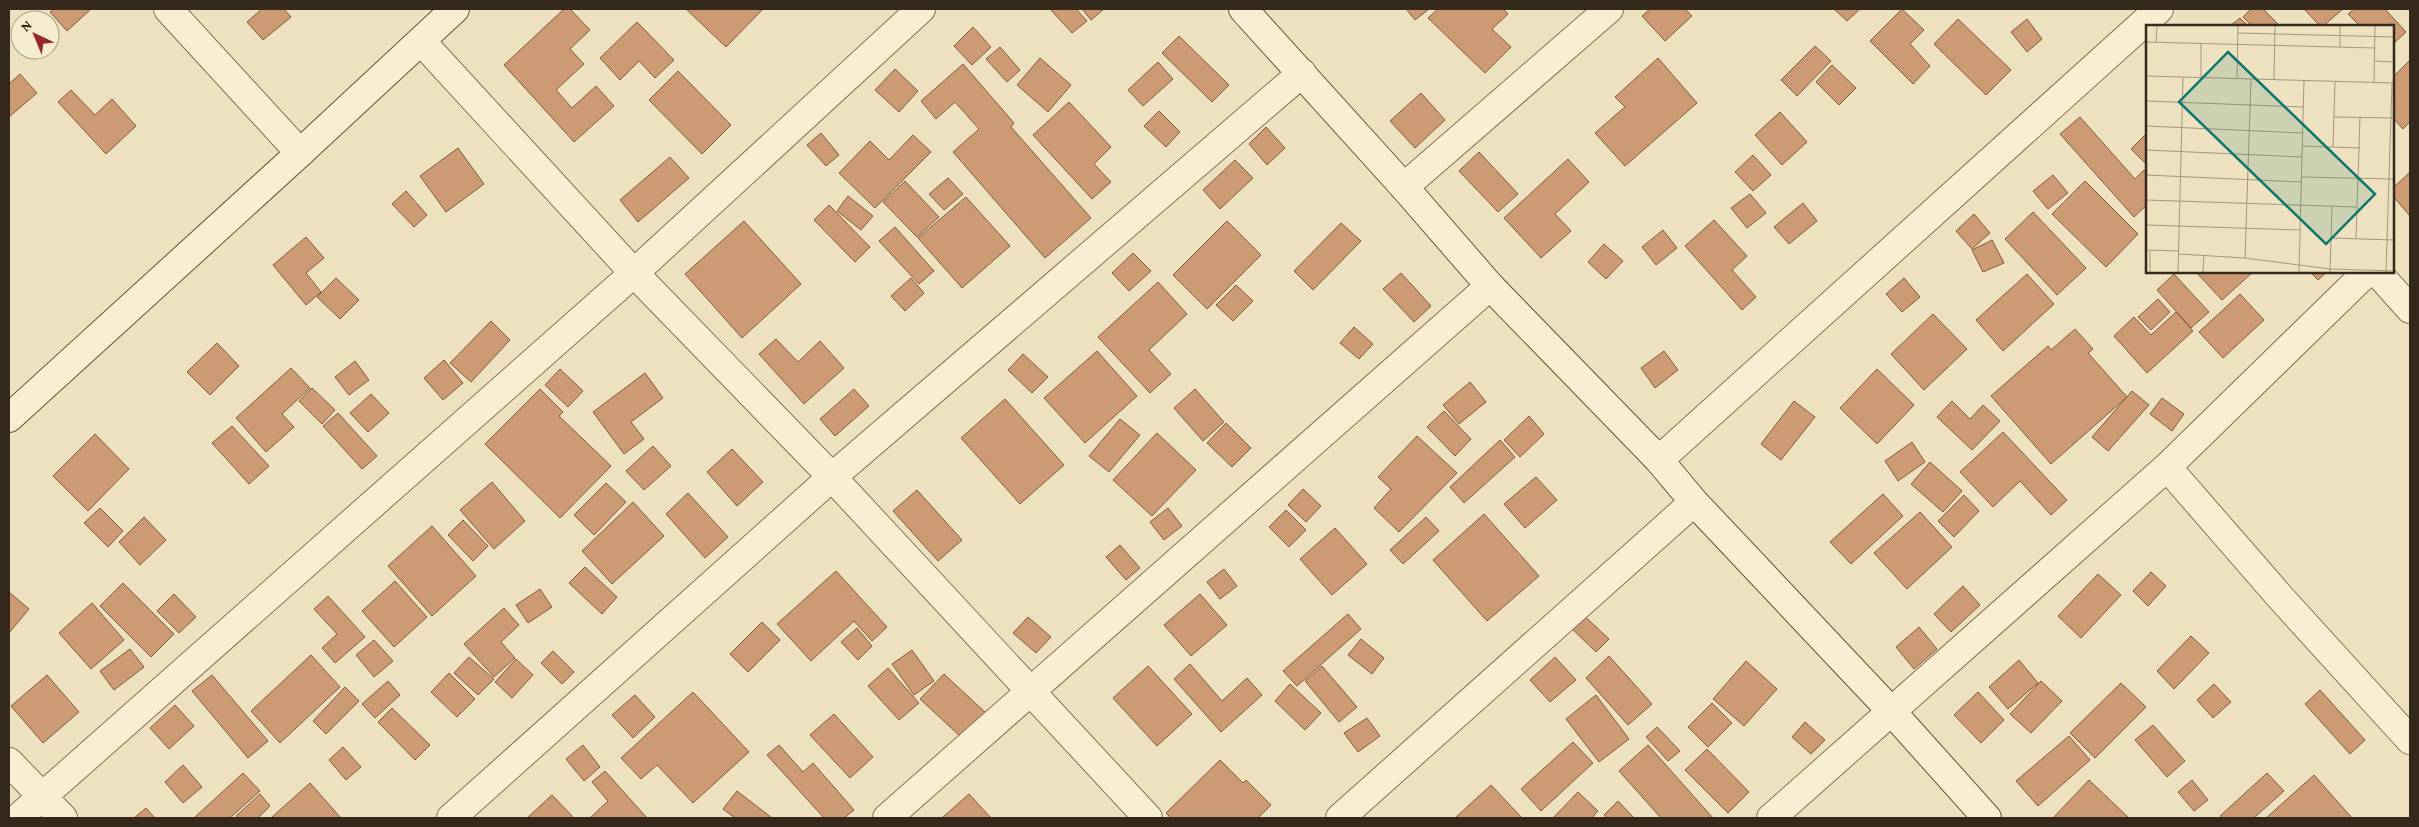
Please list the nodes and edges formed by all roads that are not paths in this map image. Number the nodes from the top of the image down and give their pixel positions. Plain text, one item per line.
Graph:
1 (168, 9) edge
2 (455, 9) edge
3 (921, 9) edge
4 (1243, 9) edge
5 (1609, 9) edge
6 (2152, 15) edge
7 (421, 41) junction
8 (1302, 73) junction
9 (300, 153) junction
10 (1404, 187) junction
11 (2367, 272) edge
12 (2377, 272) edge
13 (634, 273) junction
14 (1490, 286) junction
15 (2410, 309) edge
16 (9, 418) edge
17 (1659, 460) junction
18 (2166, 468) junction
19 (832, 477) junction
20 (1694, 502) junction
21 (1030, 691) junction
22 (1892, 712) junction
23 (2410, 740) edge
24 (9, 762) edge
25 (42, 796) junction
26 (18, 818) edge
27 (63, 818) edge
28 (451, 818) edge
29 (887, 818) edge
30 (1148, 818) edge
31 (1340, 818) edge
32 (1771, 818) edge
33 (1987, 818) edge

1 - 9 street
2 - 7 street
3 - 13 street
4 - 8 street
5 - 10 street
6 - 17 street
7 - 9 street
7 - 13 street
8 - 10 street
8 - 19 street
9 - 16 street
10 - 14 street
11 - 18 street
12 - 15 street
13 - 19 street
13 - 25 street
14 - 17 street
14 - 21 street
17 - 20 street
18 - 22 street
18 - 23 street
19 - 21 street
19 - 28 street
20 - 22 street
20 - 31 street
21 - 29 street
21 - 30 street
22 - 32 street
22 - 33 street
24 - 25 street
25 - 26 street
25 - 27 street

